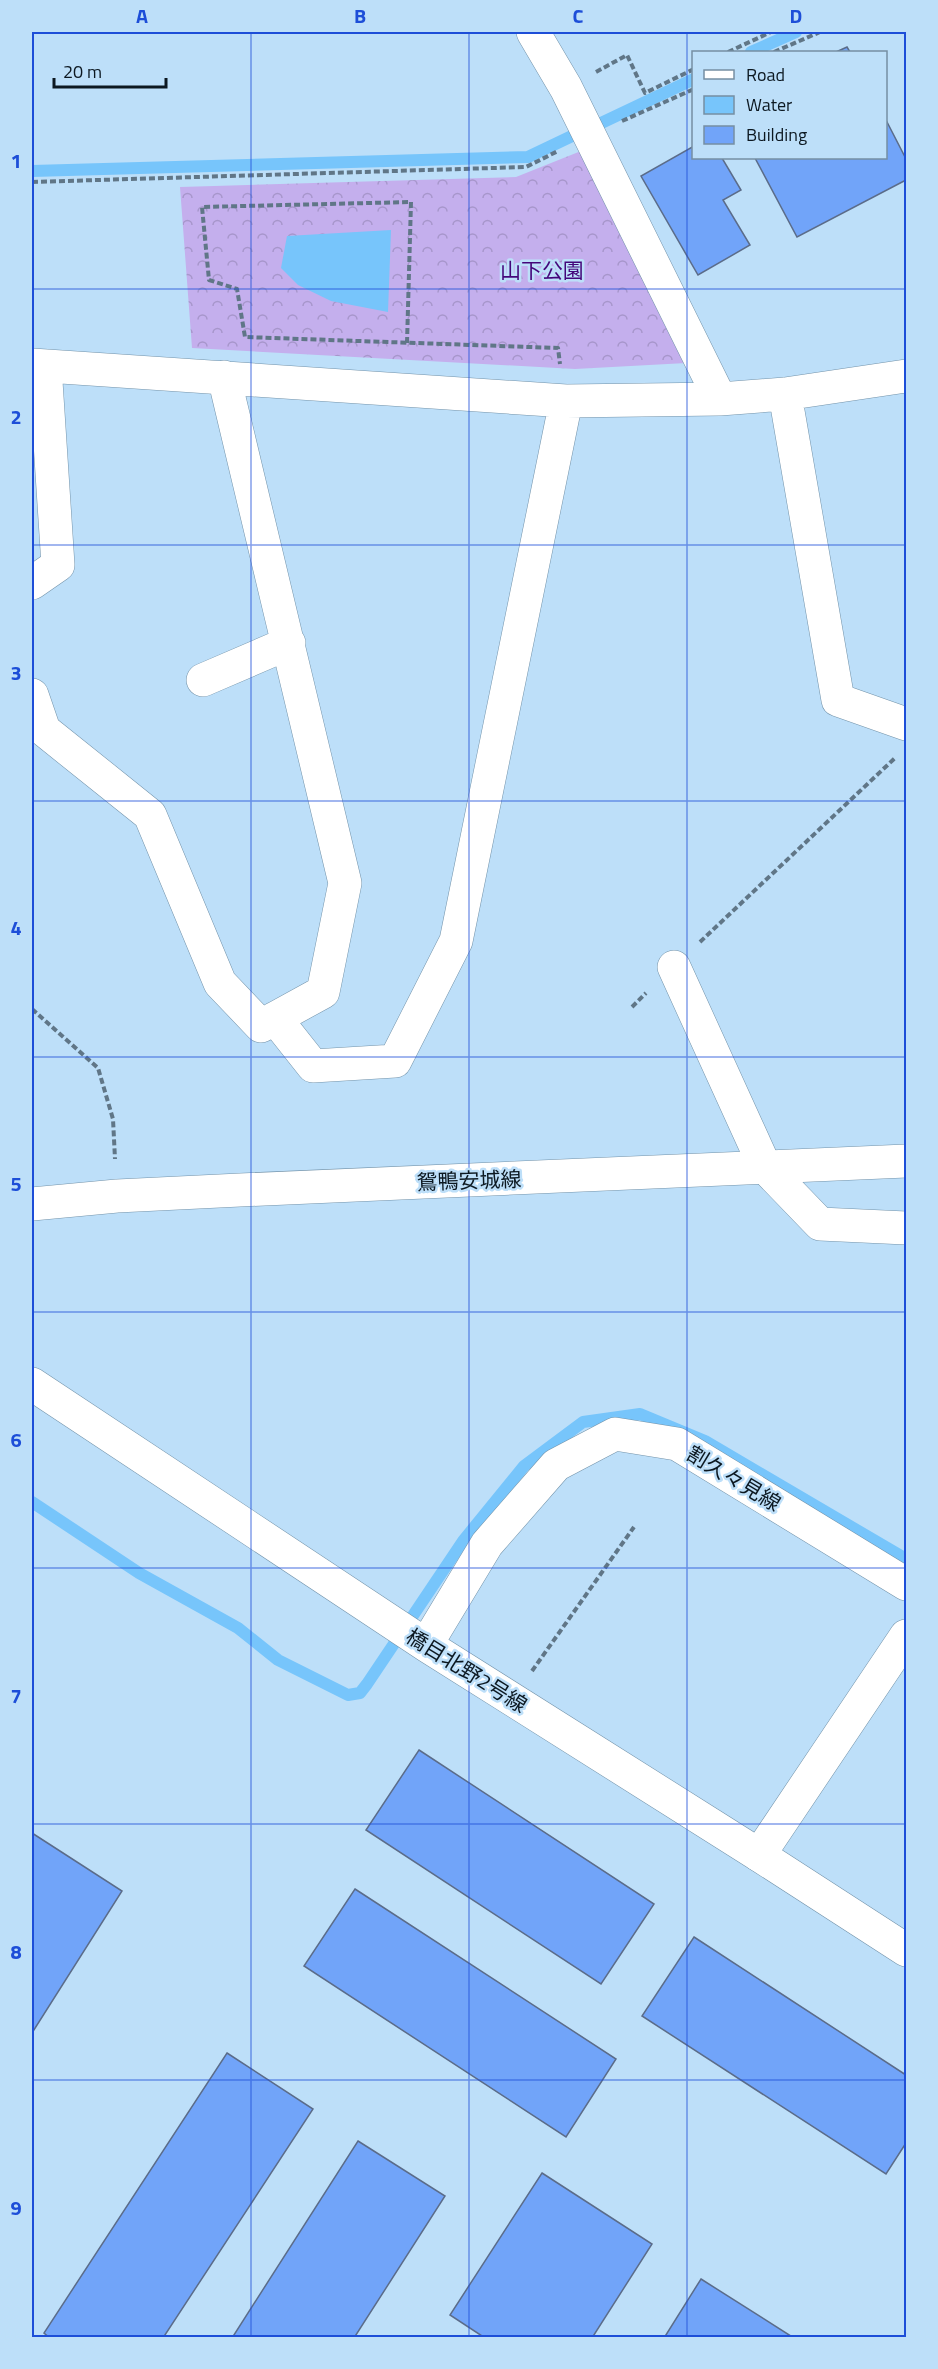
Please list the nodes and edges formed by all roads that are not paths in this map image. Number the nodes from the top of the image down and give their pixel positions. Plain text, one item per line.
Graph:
1 (534, 32) edge
2 (38, 365) edge
3 (906, 376) edge
4 (224, 377) junction
5 (785, 394) junction
6 (720, 399) junction
7 (566, 401) junction
8 (32, 583) edge
9 (289, 643) junction
10 (203, 680) dead end
11 (32, 695) edge
12 (906, 724) edge
13 (674, 967) road end
14 (275, 1018) junction
15 (906, 1161) edge
16 (765, 1167) junction
17 (32, 1204) edge
18 (906, 1228) edge
19 (32, 1384) edge
20 (906, 1584) edge
21 (906, 1636) edge
22 (426, 1645) junction
23 (759, 1855) junction
24 (906, 1950) edge

1 - 6 street
2 - 4 street
2 - 8 street
3 - 5 street
4 - 7 street
4 - 9 street
5 - 6 street
5 - 12 street
6 - 7 street
7 - 14 street
9 - 10 street
9 - 14 street
11 - 14 street
13 - 16 street
15 - 16 street, 鴛鴨安城線
16 - 17 street, 鴛鴨安城線
16 - 18 street
19 - 22 street, 橋目北野2号線
20 - 22 street, 割久々見線
21 - 23 street
22 - 23 street, 橋目北野2号線
23 - 24 street, 橋目北野2号線

